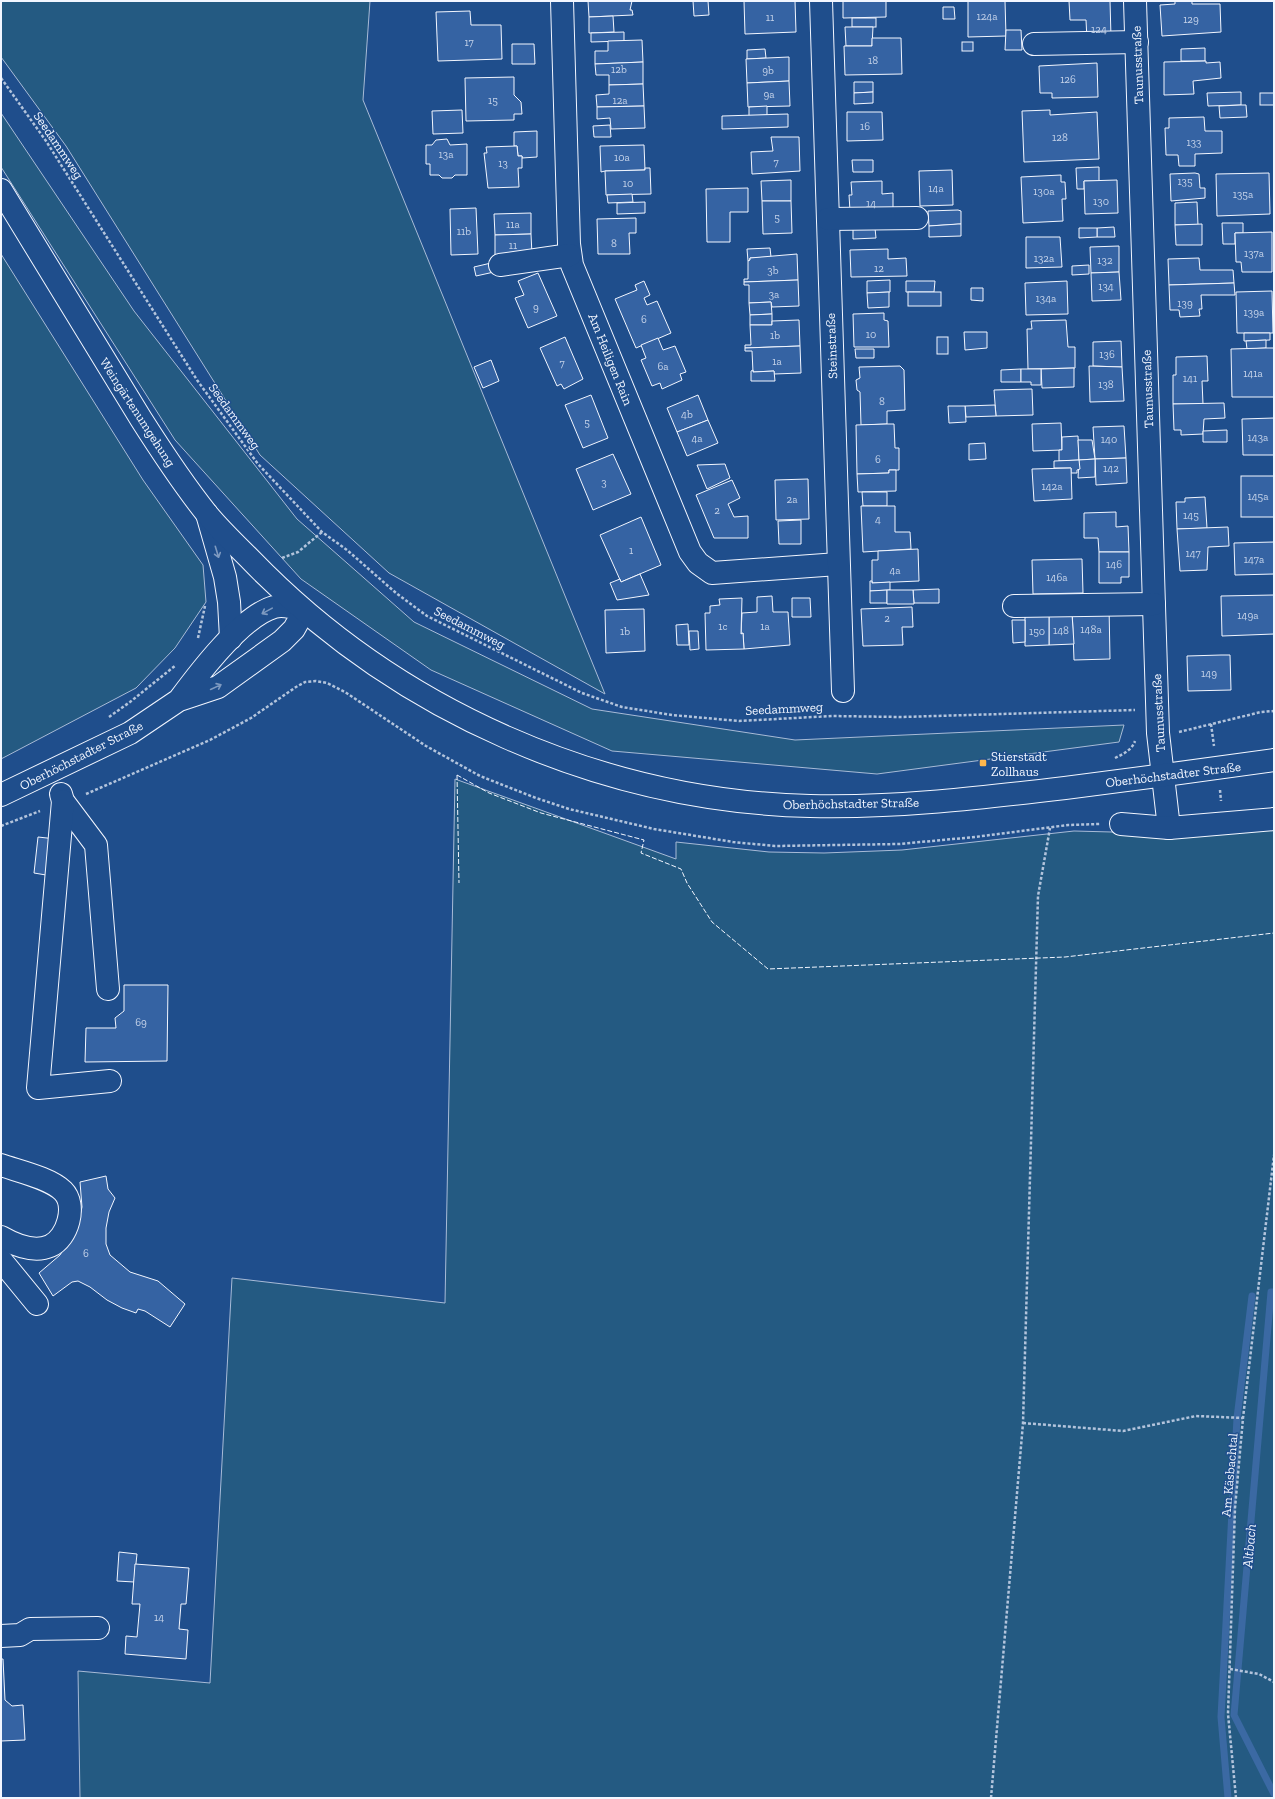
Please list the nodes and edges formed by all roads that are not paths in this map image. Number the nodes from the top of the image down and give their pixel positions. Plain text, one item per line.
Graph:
1 (562, 1) edge
2 (821, 1) edge
3 (1136, 1) edge
4 (1137, 42) junction
5 (1034, 44) dead end
6 (1, 190) edge
7 (916, 218) dead end
8 (828, 219) junction
9 (570, 255) junction
10 (500, 265) dead end
11 (207, 514) junction
12 (838, 564) junction
13 (1154, 604) junction
14 (1014, 606) dead end
15 (304, 611) junction
16 (231, 638) junction
17 (843, 691) dead end
18 (179, 700) junction
19 (1274, 760) edge
20 (52, 771) junction
21 (1162, 776) junction
22 (1, 795) edge
23 (63, 801) junction
24 (1274, 819) edge
25 (1121, 824) road end
26 (1169, 828) junction
27 (108, 989) dead end
28 (110, 1081) dead end
29 (1, 1165) edge
30 (1, 1237) edge
31 (1, 1260) edge
32 (37, 1304) dead end
33 (98, 1628) dead end
34 (1, 1636) edge

1 - 9 street, Am Heiligen Rain
2 - 8 street, Steinstraße
3 - 4 street, Taunusstraße
4 - 5 street
4 - 13 street, Taunusstraße
6 - 11 street, Weingärtenumgehung
7 - 8 street
8 - 12 street, Steinstraße
9 - 10 street
9 - 12 street, Am Heiligen Rain
11 - 15 street, Weingärtenumgehung
11 -> 16 street
12 - 17 street, Steinstraße
13 - 14 street
13 - 21 street, Taunusstraße
15 -> 16 street, Oberhöchstadter Straße
18 -> 15 street, Oberhöchstadter Straße
15 - 21 street, Oberhöchstadter Straße
16 - 18 street, Oberhöchstadter Straße
18 - 20 street, Oberhöchstadter Straße
19 - 21 street, Oberhöchstadter Straße
20 - 22 street, Oberhöchstadter Straße
20 - 23 street
21 - 26 street, Taunusstraße
23 - 27 street
23 - 28 street
24 - 26 street
25 - 26 street
29 - 30 street
31 - 32 street
33 - 34 street

